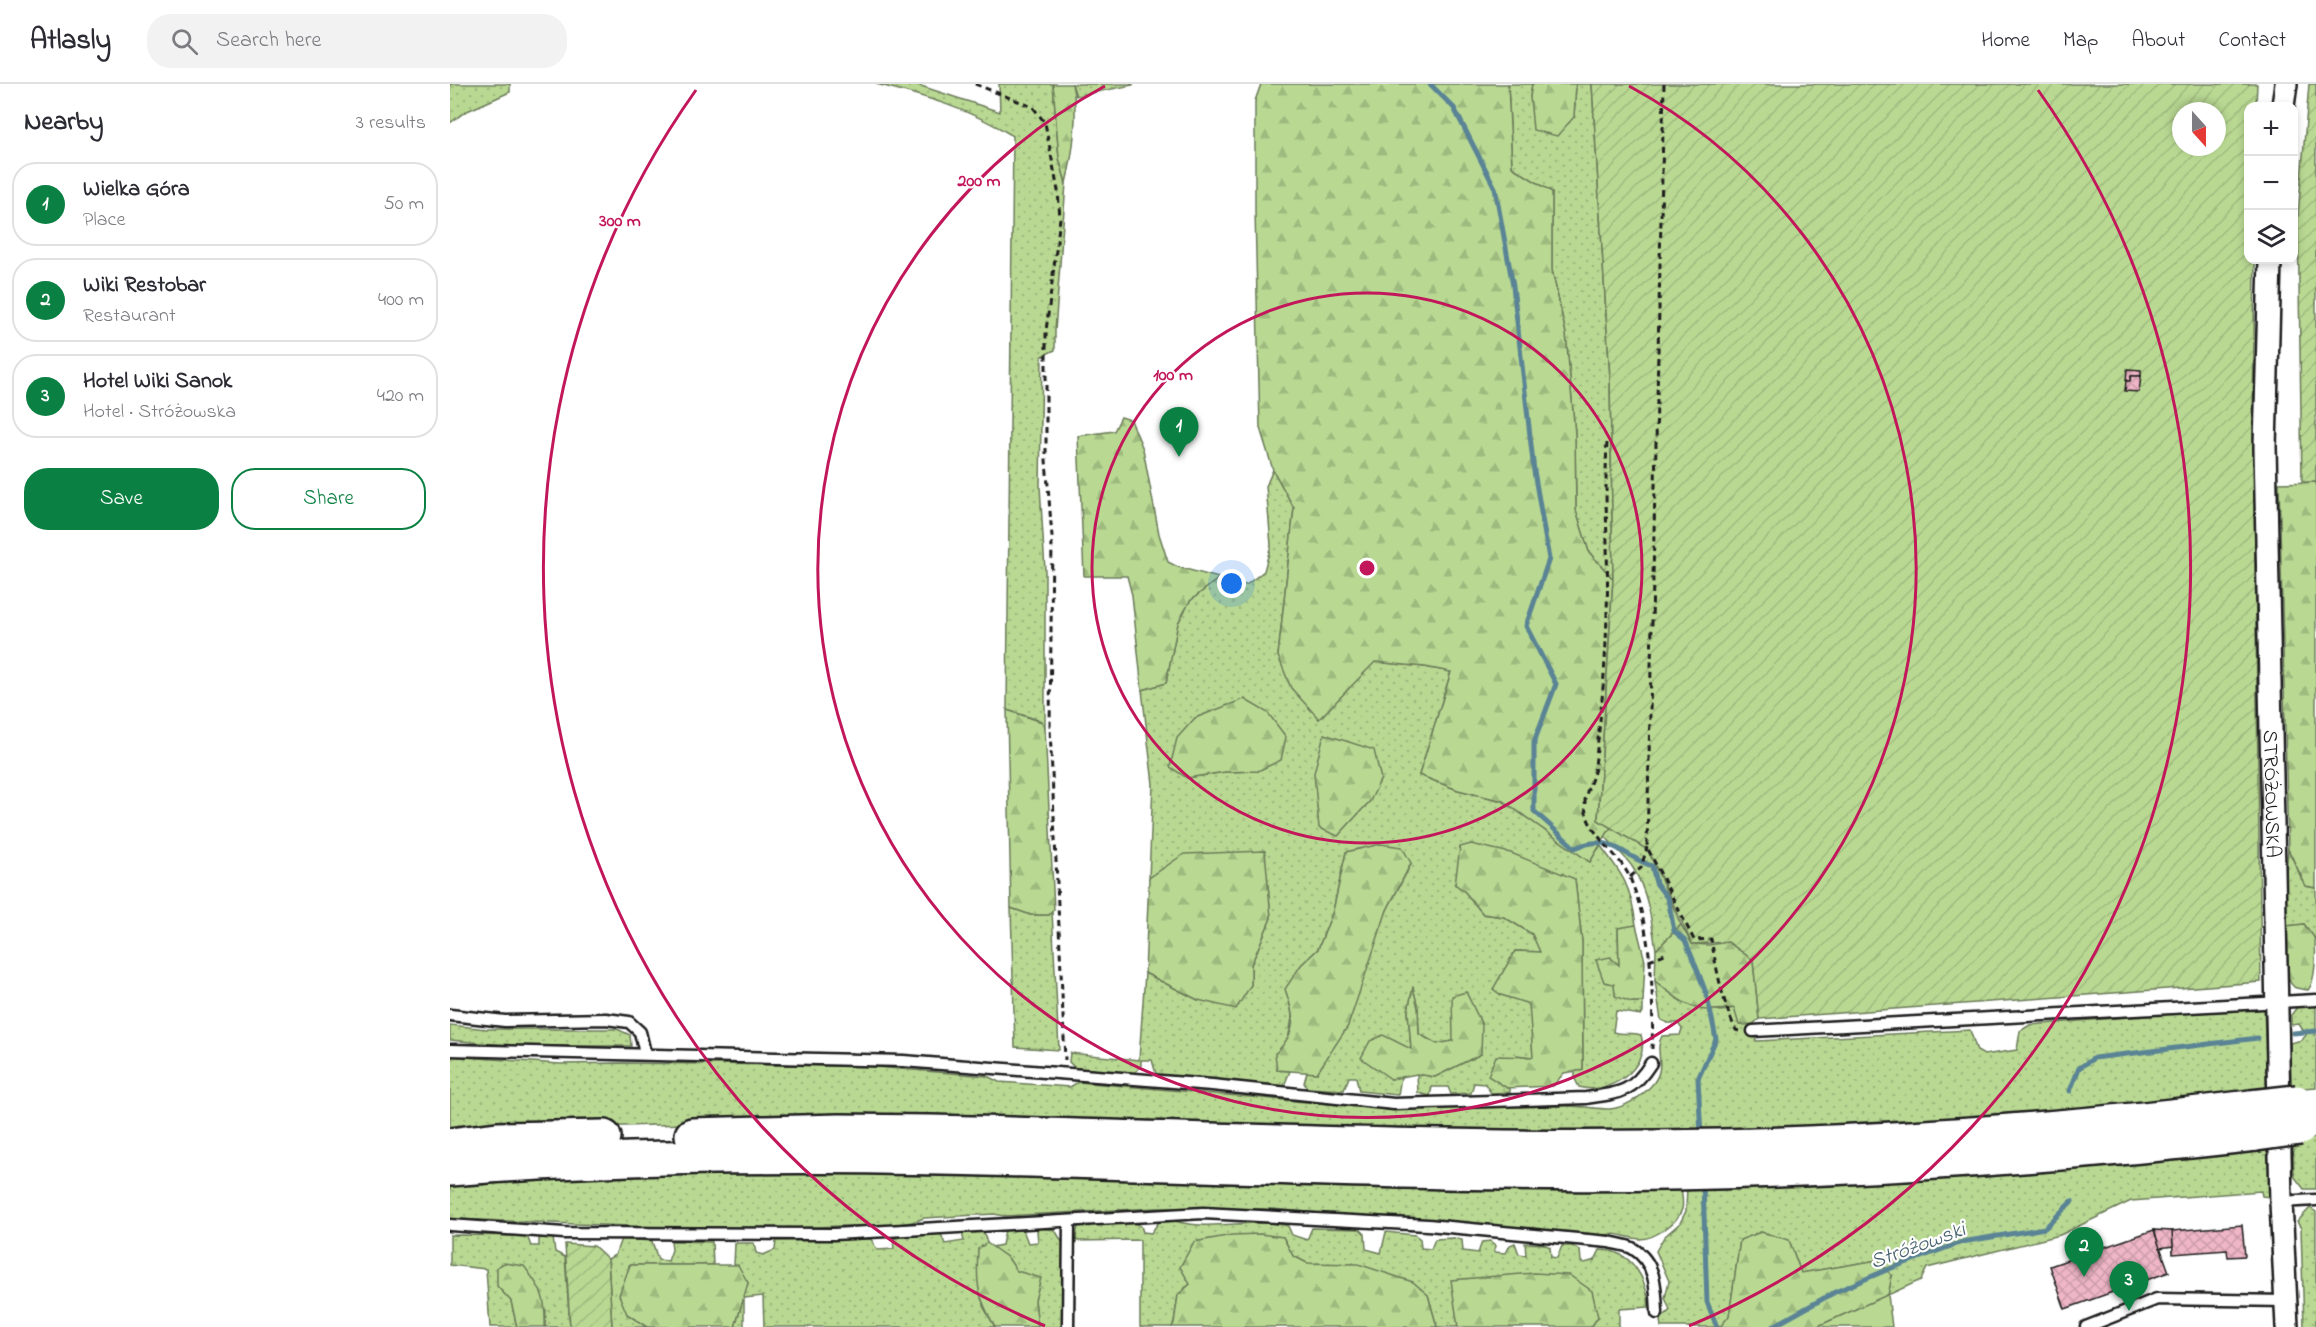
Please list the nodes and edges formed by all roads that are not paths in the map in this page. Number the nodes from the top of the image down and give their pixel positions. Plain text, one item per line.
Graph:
1 (2286, 84) edge
2 (2284, 102) edge
3 (2270, 264) edge
4 (2316, 1000) edge
5 (2277, 1001) junction
6 (450, 1015) edge
7 (1753, 1032) road end
8 (450, 1050) edge
9 (645, 1053) junction
10 (1651, 1063) road end
11 (2307, 1114) edge
12 (450, 1145) edge
13 (1657, 1160) junction
14 (450, 1169) edge
15 (2316, 1200) edge
16 (2281, 1202) junction
17 (1069, 1221) junction
18 (450, 1225) edge
19 (2286, 1301) junction
20 (1657, 1313) dead end
21 (1068, 1327) edge
22 (2086, 1327) edge
23 (2287, 1327) edge

1 - 2 street
3 - 5 street, STRÓŻOWSKA
4 - 5 lane
5 - 7 lane
5 - 16 street, STRÓŻOWSKA
6 - 9 lane
8 - 9 lane
9 - 10 lane
11 - 13 main road, bridge
12 - 13 main road
13 - 14 main road
15 - 16 lane
16 - 19 street, STRÓŻOWSKA
17 - 18 lane
17 - 20 lane
17 - 21 lane
19 - 22 lane
19 - 23 street, STRÓŻOWSKA

